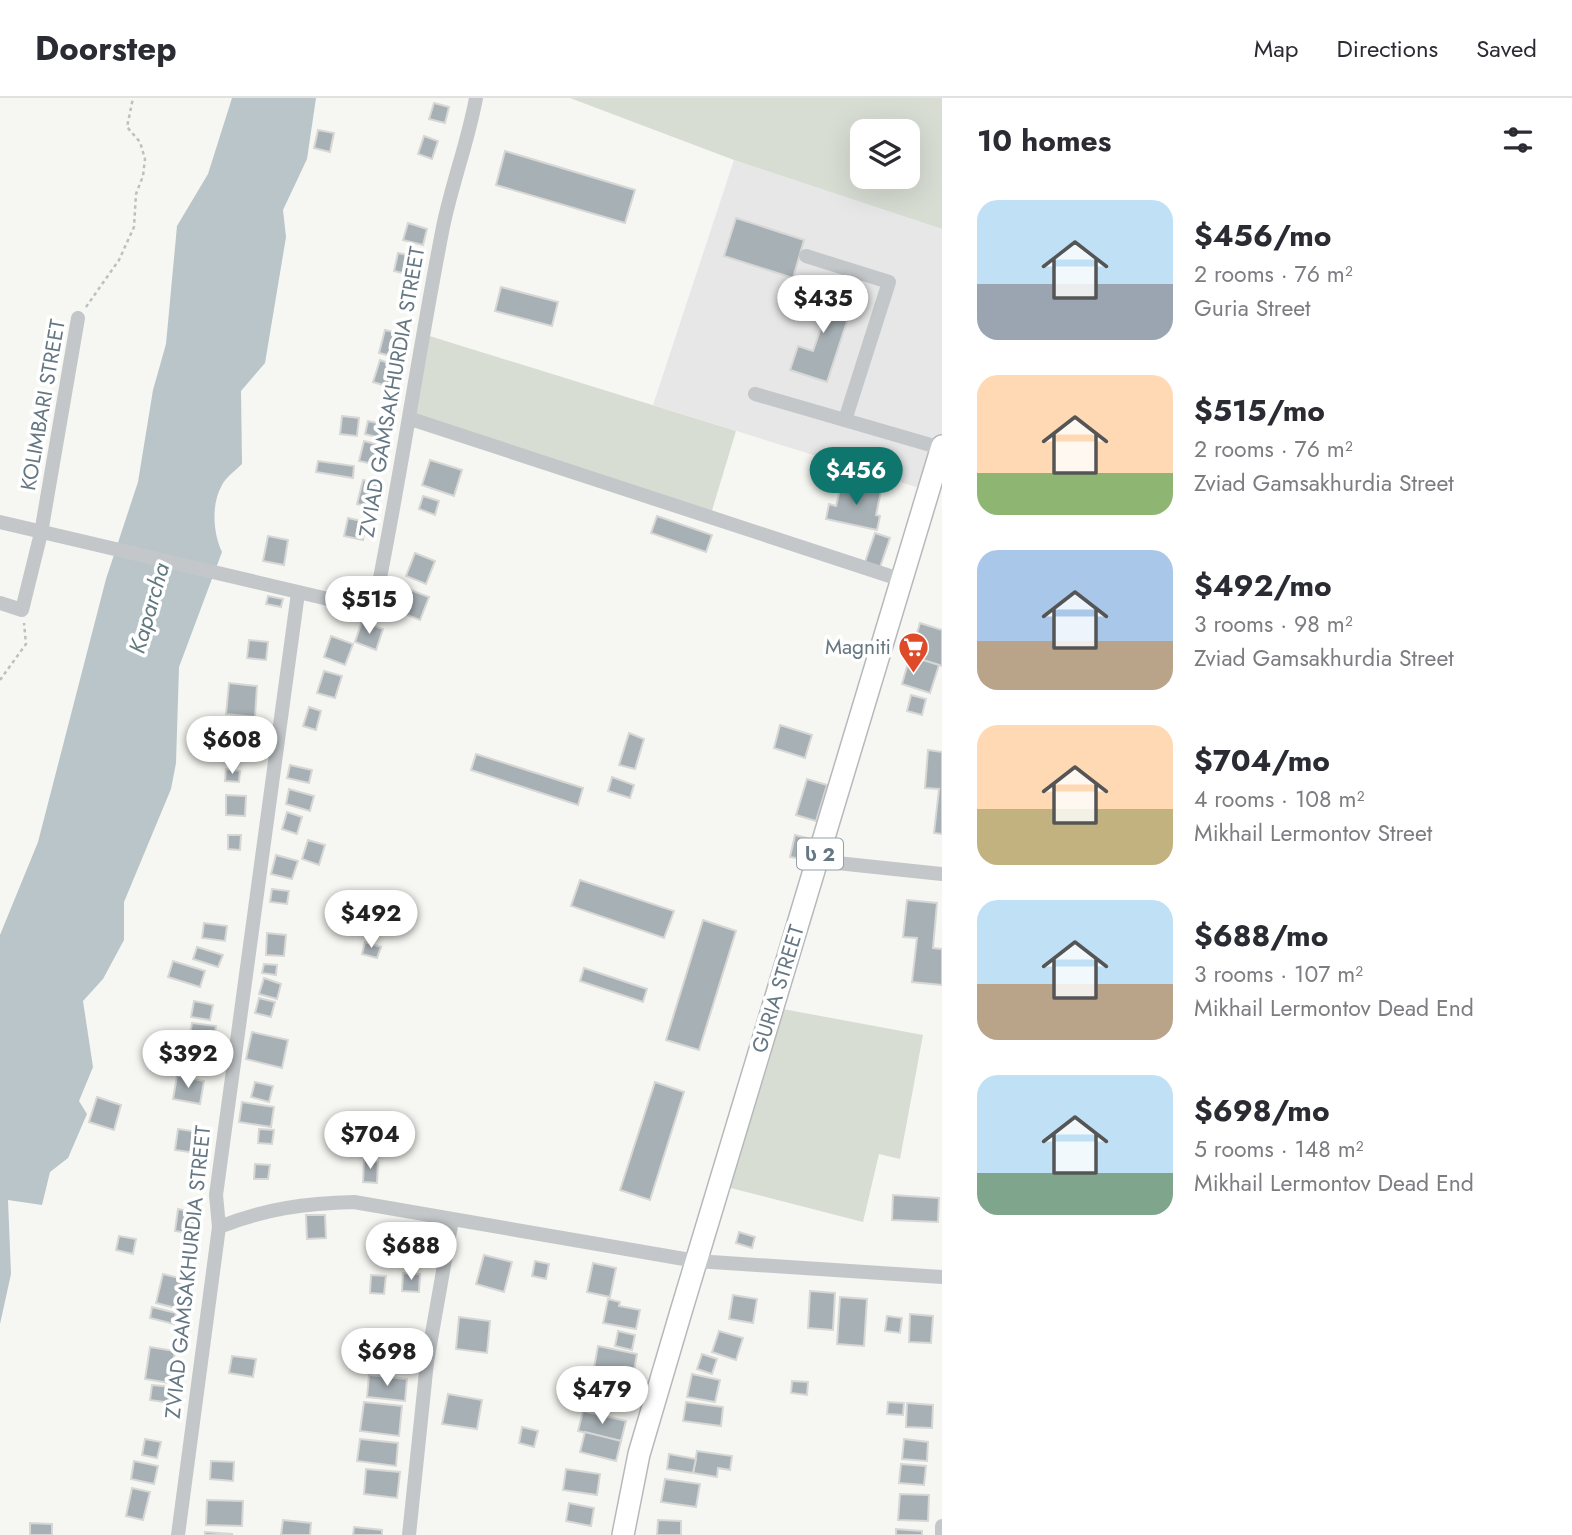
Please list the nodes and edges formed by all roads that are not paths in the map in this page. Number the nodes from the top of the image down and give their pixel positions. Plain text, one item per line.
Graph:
1 (476, 98) edge
2 (806, 256) dead end
3 (78, 318) road end
4 (755, 394) dead end
5 (411, 419) junction
6 (845, 420) junction
7 (942, 447) edge
8 (0, 522) edge
9 (41, 533) junction
10 (902, 580) junction
11 (298, 593) junction
12 (0, 603) edge
13 (818, 861) junction
14 (942, 874) edge
15 (452, 1220) junction
16 (219, 1227) junction
17 (696, 1261) junction
18 (942, 1277) edge
19 (942, 1526) edge
20 (178, 1535) edge
21 (409, 1535) edge
22 (623, 1535) edge
23 (942, 1535) edge

1 - 5 street, ZVIAD GAMSAKHURDIA STREET
2 - 6 street
3 - 9 street, KOLIMBARI STREET
4 - 6 street
5 - 10 street
5 - 11 street, ZVIAD GAMSAKHURDIA STREET
6 - 7 street
7 - 10 highway, GURIA STREET / ს 2
8 - 9 street
9 - 11 street
9 - 12 street, KOLIMBARI STREET
10 - 13 highway, GURIA STREET / ს 2
11 - 16 street, ZVIAD GAMSAKHURDIA STREET
13 - 14 street
13 - 17 highway, GURIA STREET / ს 2
15 - 16 street
15 - 17 street
15 - 21 street
16 - 20 street, ZVIAD GAMSAKHURDIA STREET
17 - 18 street
17 - 22 highway, GURIA STREET / ს 2
19 - 23 street

